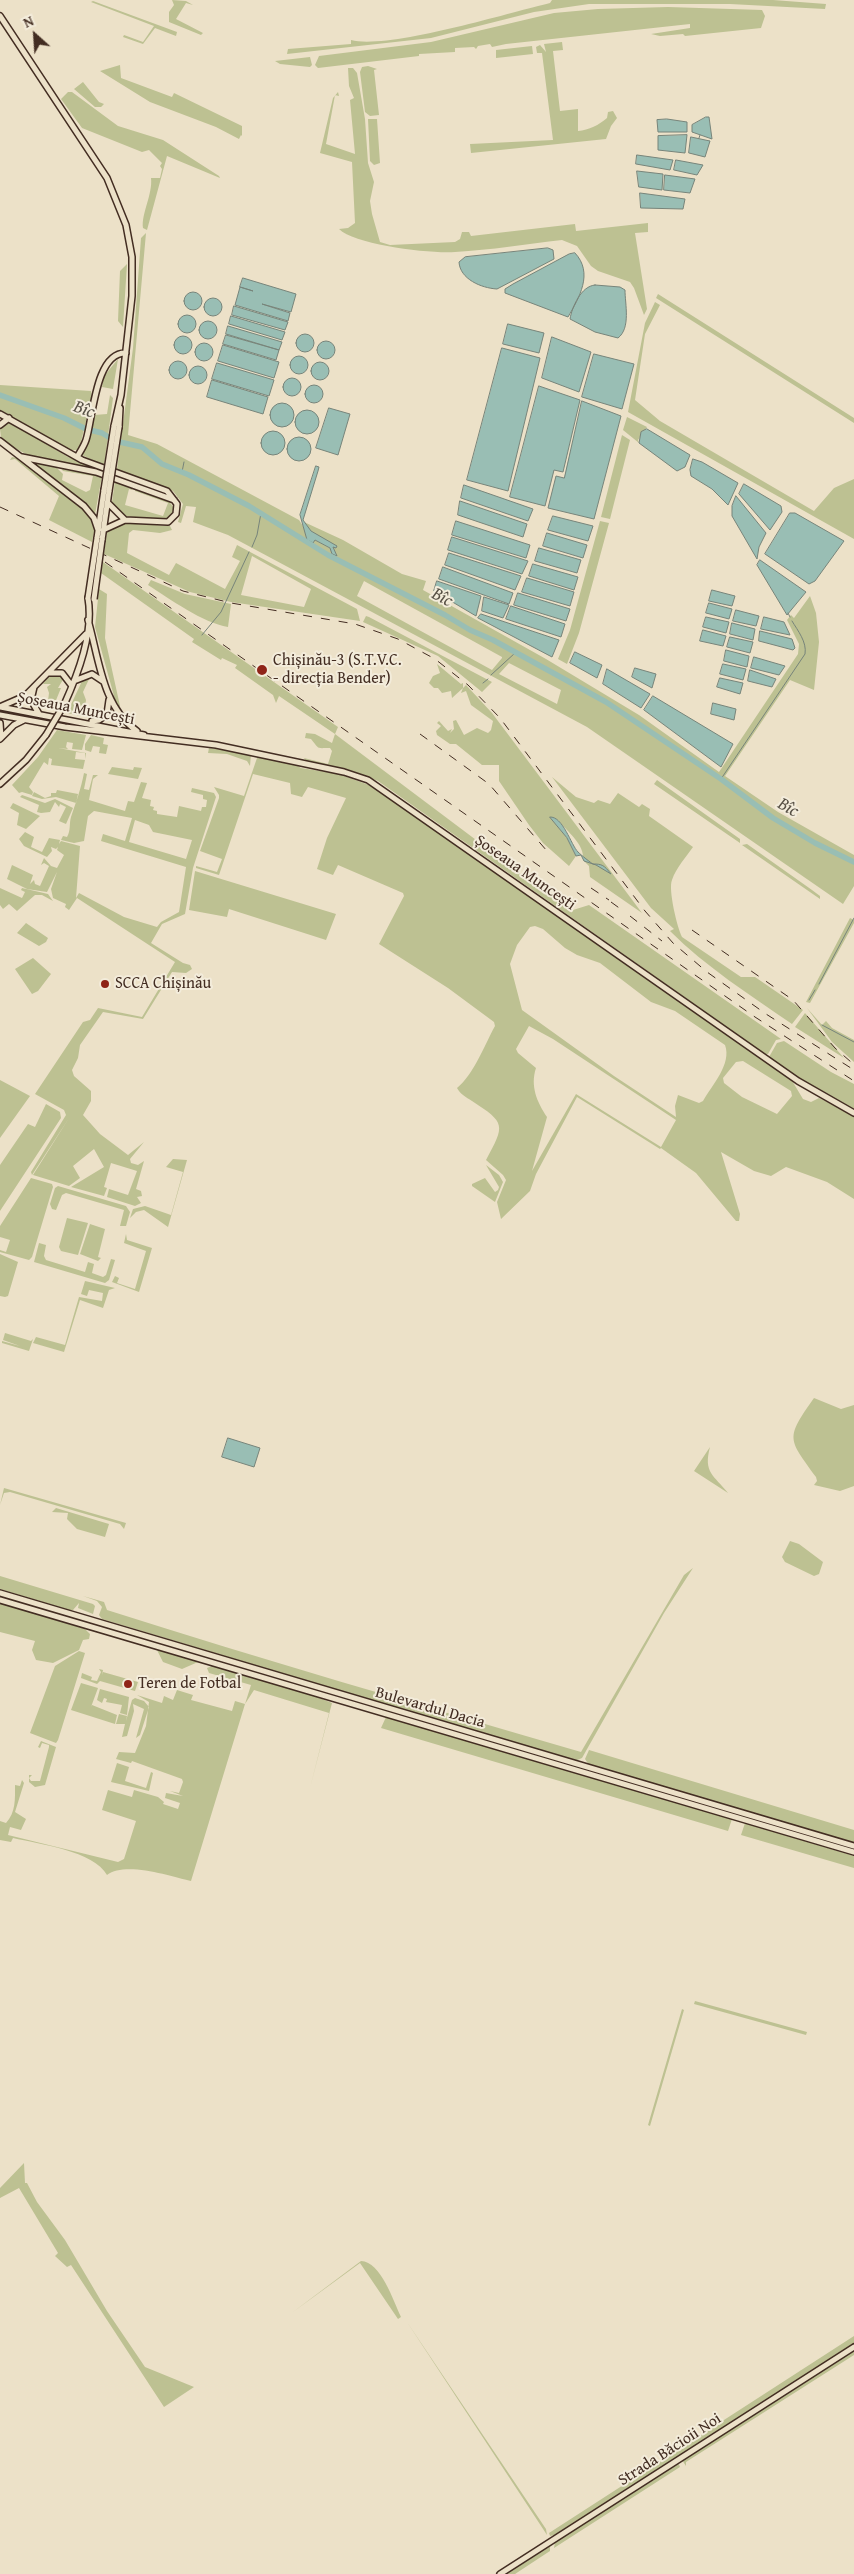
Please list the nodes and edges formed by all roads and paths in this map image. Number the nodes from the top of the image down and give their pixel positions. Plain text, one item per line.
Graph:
1 (0, 16) edge
2 (126, 353) junction
3 (0, 414) edge
4 (9, 418) junction
5 (0, 425) edge
6 (0, 441) edge
7 (22, 457) junction
8 (77, 457) junction
9 (107, 491) junction
10 (166, 494) junction
11 (108, 502) junction
12 (125, 520) junction
13 (101, 530) junction
14 (88, 620) junction
15 (86, 634) junction
16 (46, 675) junction
17 (105, 682) junction
18 (73, 684) junction
19 (34, 688) junction
20 (109, 700) junction
21 (0, 707) edge
22 (117, 712) junction
23 (40, 714) junction
24 (107, 714) junction
25 (0, 715) edge
26 (24, 720) junction
27 (124, 720) junction
28 (88, 722) junction
29 (0, 723) edge
30 (123, 733) junction
31 (139, 733) junction
32 (147, 736) junction
33 (1, 739) edge
34 (8, 777) junction
35 (0, 778) edge
36 (0, 784) edge
37 (854, 1113) edge
38 (0, 1593) edge
39 (0, 1600) edge
40 (96, 1621) junction
41 (94, 1628) junction
42 (278, 1679) junction
43 (579, 1765) junction
44 (577, 1771) junction
45 (854, 1846) edge
46 (854, 1852) edge
47 (854, 2347) edge
48 (500, 2574) edge

1 - 2 main road
2 - 8 main road
2 - 9 main road, bridge
3 - 4 main road
4 - 5 main road
4 - 8 main road
6 - 7 main road
7 - 10 main road
7 - 13 main road
8 - 10 main road
9 - 11 main road
9 - 13 main road
10 - 12 main road
11 - 12 main road
11 - 13 main road
12 - 13 main road
13 - 14 main road, bridge
14 - 15 main road
14 - 17 main road
15 - 16 main road
15 - 18 main road
16 - 18 main road
16 - 19 main road
17 - 18 main road
17 - 20 main road
18 - 34 main road, bridge
19 - 21 main road
19 - 23 main road
20 - 22 main road
20 - 24 main road
21 - 23 main road, Șoseaua Muncești
22 - 24 main road
22 - 27 main road
23 - 28 main road, Șoseaua Muncești
24 - 28 main road
25 - 26 main road, Șoseaua Muncești
26 - 30 main road, Șoseaua Muncești
26 - 33 main road
27 - 30 main road
27 - 31 main road
28 - 30 main road, Șoseaua Muncești
29 - 33 main road
30 - 31 main road, Șoseaua Muncești
30 - 32 main road, Șoseaua Muncești
31 - 32 main road, Șoseaua Muncești
32 - 37 main road, Șoseaua Muncești
34 - 35 main road
34 - 36 main road
38 - 40 main road, Bulevardul Dacia
39 - 41 main road, Bulevardul Dacia
40 - 41 main road
40 - 42 main road, Bulevardul Dacia
41 - 42 main road, Bulevardul Dacia
42 - 43 main road, Bulevardul Dacia
42 - 44 main road, Bulevardul Dacia
43 - 44 main road
43 - 45 main road, Bulevardul Dacia
44 - 46 main road, Bulevardul Dacia
47 - 48 main road, Strada Băcioii Noi

